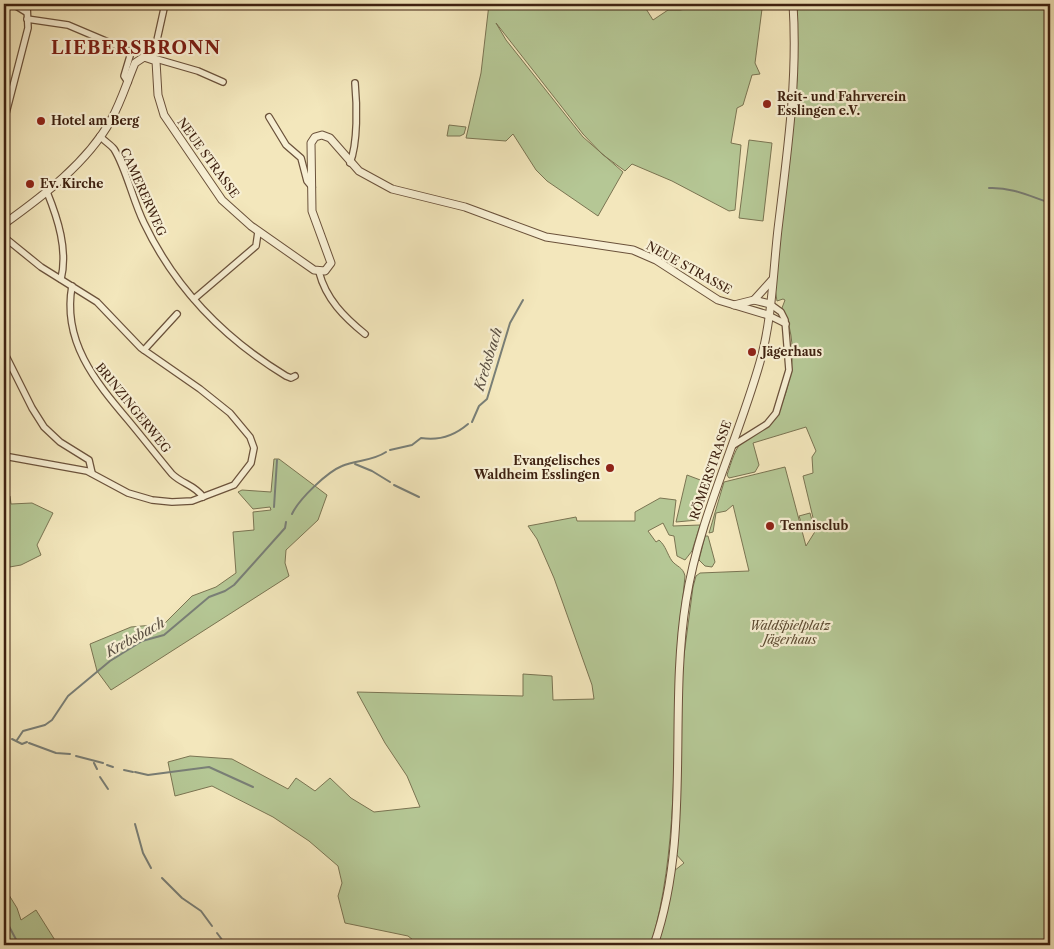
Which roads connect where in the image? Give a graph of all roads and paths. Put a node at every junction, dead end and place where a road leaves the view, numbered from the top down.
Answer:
1 (13, 4) edge
2 (28, 4) edge
3 (165, 4) edge
4 (793, 4) edge
5 (26, 12) junction
6 (27, 20) junction
7 (153, 58) junction
8 (128, 82) junction
9 (223, 82) dead end
10 (355, 83) dead end
11 (269, 117) dead end
12 (4, 121) edge
13 (100, 136) junction
14 (350, 163) junction
15 (312, 187) junction
16 (47, 192) junction
17 (4, 224) edge
18 (258, 232) junction
19 (4, 237) edge
20 (319, 272) junction
21 (61, 279) junction
22 (772, 279) junction
23 (72, 286) junction
24 (194, 299) junction
25 (754, 300) junction
26 (770, 304) junction
27 (733, 305) junction
28 (177, 314) dead end
29 (768, 315) junction
30 (786, 324) junction
31 (365, 334) dead end
32 (144, 350) junction
33 (4, 352) edge
34 (295, 376) dead end
35 (730, 447) junction
36 (4, 456) edge
37 (92, 473) junction
38 (203, 497) junction
39 (654, 945) edge

1 - 5 street
2 - 5 street
3 - 7 street
4 - 22 street, RÖMERSTRASSE
5 - 6 street
6 - 8 street
6 - 12 street
7 - 8 street
7 - 9 street
7 - 18 street, NEUE STRASSE
8 - 13 street
10 - 14 street
11 - 15 street
13 - 16 street
13 - 24 street, CAMERERWEG
14 - 15 street, NEUE STRASSE
14 - 27 street, NEUE STRASSE
15 - 20 street, NEUE STRASSE
16 - 17 street
16 - 21 street
18 - 20 street, NEUE STRASSE
18 - 24 street
19 - 21 street
20 - 31 street
21 - 23 street
22 - 25 street
22 - 26 street, RÖMERSTRASSE
23 - 32 street
23 - 38 street, BRINZINGERWEG
24 - 34 street, CAMERERWEG
25 - 26 street, NEUE STRASSE
25 - 27 street, NEUE STRASSE
26 - 29 street, RÖMERSTRASSE
26 - 30 street
27 - 29 street, NEUE STRASSE
28 - 32 street
29 - 30 street
29 - 35 street, RÖMERSTRASSE
30 - 35 street
32 - 38 street
33 - 37 street
35 - 39 street, RÖMERSTRASSE
36 - 37 street
37 - 38 street

